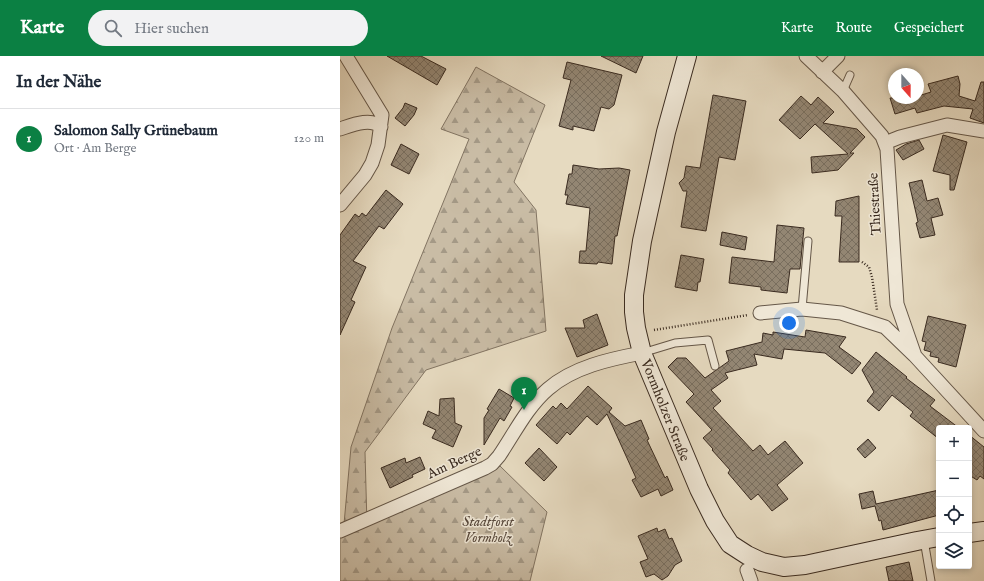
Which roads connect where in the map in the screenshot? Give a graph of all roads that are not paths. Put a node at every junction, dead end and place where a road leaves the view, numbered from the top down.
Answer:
1 (346, 56) edge
2 (687, 56) edge
3 (806, 56) edge
4 (838, 56) edge
5 (822, 72) junction
6 (850, 74) dead end
7 (843, 91) junction
8 (382, 121) junction
9 (340, 129) edge
10 (984, 131) edge
11 (885, 143) junction
12 (340, 205) edge
13 (808, 241) dead end
14 (802, 309) junction
15 (760, 313) road end
16 (642, 353) junction
17 (915, 356) junction
18 (715, 366) dead end
19 (984, 431) edge
20 (340, 531) edge
21 (984, 531) edge
22 (972, 533) edge
23 (931, 538) edge
24 (930, 581) edge

1 - 8 street
2 - 16 main road, Vormholzer Straße
3 - 5 street, Thiestraße
4 - 5 street
5 - 7 street, Thiestraße
6 - 7 lane
7 - 11 street, Thiestraße
8 - 9 street
8 - 12 street
10 - 11 street
11 - 17 street, Thiestraße
13 - 14 lane
14 - 15 street, Thiestraße
14 - 17 street, Thiestraße
16 - 18 lane
16 - 20 street, Am Berge
16 - 23 main road, Vormholzer Straße
17 - 19 street, Thiestraße
21 - 22 main road
23 - 24 lane

